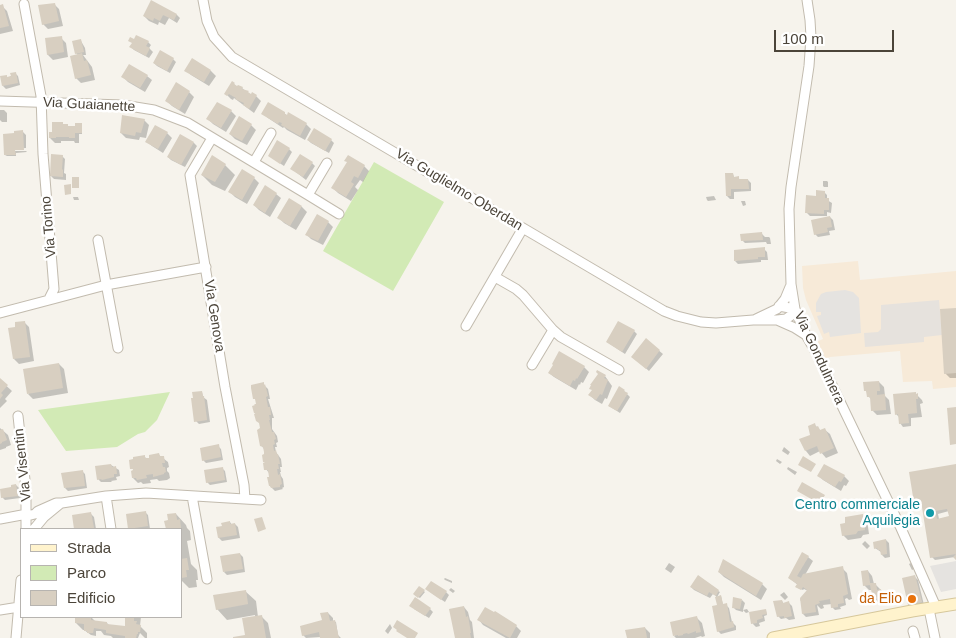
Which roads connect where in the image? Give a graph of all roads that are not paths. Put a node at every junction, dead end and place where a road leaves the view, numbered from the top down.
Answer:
1 (203, 0) edge
2 (807, 0) edge
3 (24, 4) dead end
4 (0, 101) edge
5 (41, 102) junction
6 (271, 132) dead end
7 (212, 138) junction
8 (254, 162) junction
9 (327, 164) dead end
10 (308, 195) junction
11 (338, 214) dead end
12 (523, 228) junction
13 (98, 240) dead end
14 (206, 267) junction
15 (495, 277) junction
16 (790, 284) junction
17 (106, 285) junction
18 (49, 300) junction
19 (779, 306) junction
20 (795, 309) junction
21 (0, 313) edge
22 (753, 320) junction
23 (777, 320) junction
24 (466, 326) dead end
25 (553, 330) junction
26 (806, 335) junction
27 (118, 348) dead end
28 (532, 365) dead end
29 (619, 370) dead end
30 (18, 416) dead end
31 (106, 496) junction
32 (192, 496) junction
33 (245, 499) junction
34 (261, 500) dead end
35 (27, 513) junction
36 (41, 514) junction
37 (0, 519) edge
38 (26, 528) edge
39 (34, 528) edge
40 (111, 528) edge
41 (207, 579) dead end
42 (20, 597) edge
43 (956, 604) edge
44 (19, 606) junction
45 (933, 608) junction
46 (0, 610) edge
47 (16, 638) edge
48 (773, 638) edge
49 (935, 638) edge

1 - 12 street, Via Guglielmo Oberdan
2 - 16 street, Via Gondulmera
3 - 5 street, Via Torino
4 - 5 street, Via Guaianette
5 - 7 street, Via Guaianette
5 - 18 street, Via Torino
6 - 8 street
7 - 8 street, Via Guaianette
7 - 14 street, Via Genova
8 - 10 street, Via Guaianette
9 - 10 street
10 - 11 street, Via Guaianette
12 - 15 street
12 - 22 street, Via Guglielmo Oberdan
13 - 17 street
14 - 17 street
14 - 33 street, Via Genova
15 - 24 street
15 - 25 street
16 - 19 street
16 - 20 street, Via Gondulmera
17 - 18 street
17 - 27 street
18 - 21 street
19 - 20 street
19 - 22 street, Via Guglielmo Oberdan
20 - 23 street
20 - 26 street, Via Gondulmera
22 - 23 street, Via Guglielmo Oberdan
23 - 26 street, Via Guglielmo Oberdan
25 - 28 street
25 - 29 street
26 - 45 street, Via Gondulmera
30 - 35 street, Via Visentin
31 - 32 street
31 - 36 street
31 - 40 street
32 - 33 street
32 - 41 street
33 - 34 street
35 - 36 street
35 - 37 street, Via Visentin
35 - 38 street, Via Visentin
36 - 39 street
42 - 44 street
43 - 45 main road
44 - 46 street
44 - 47 street
45 - 48 main road
45 - 49 street, Via Gondulmera

